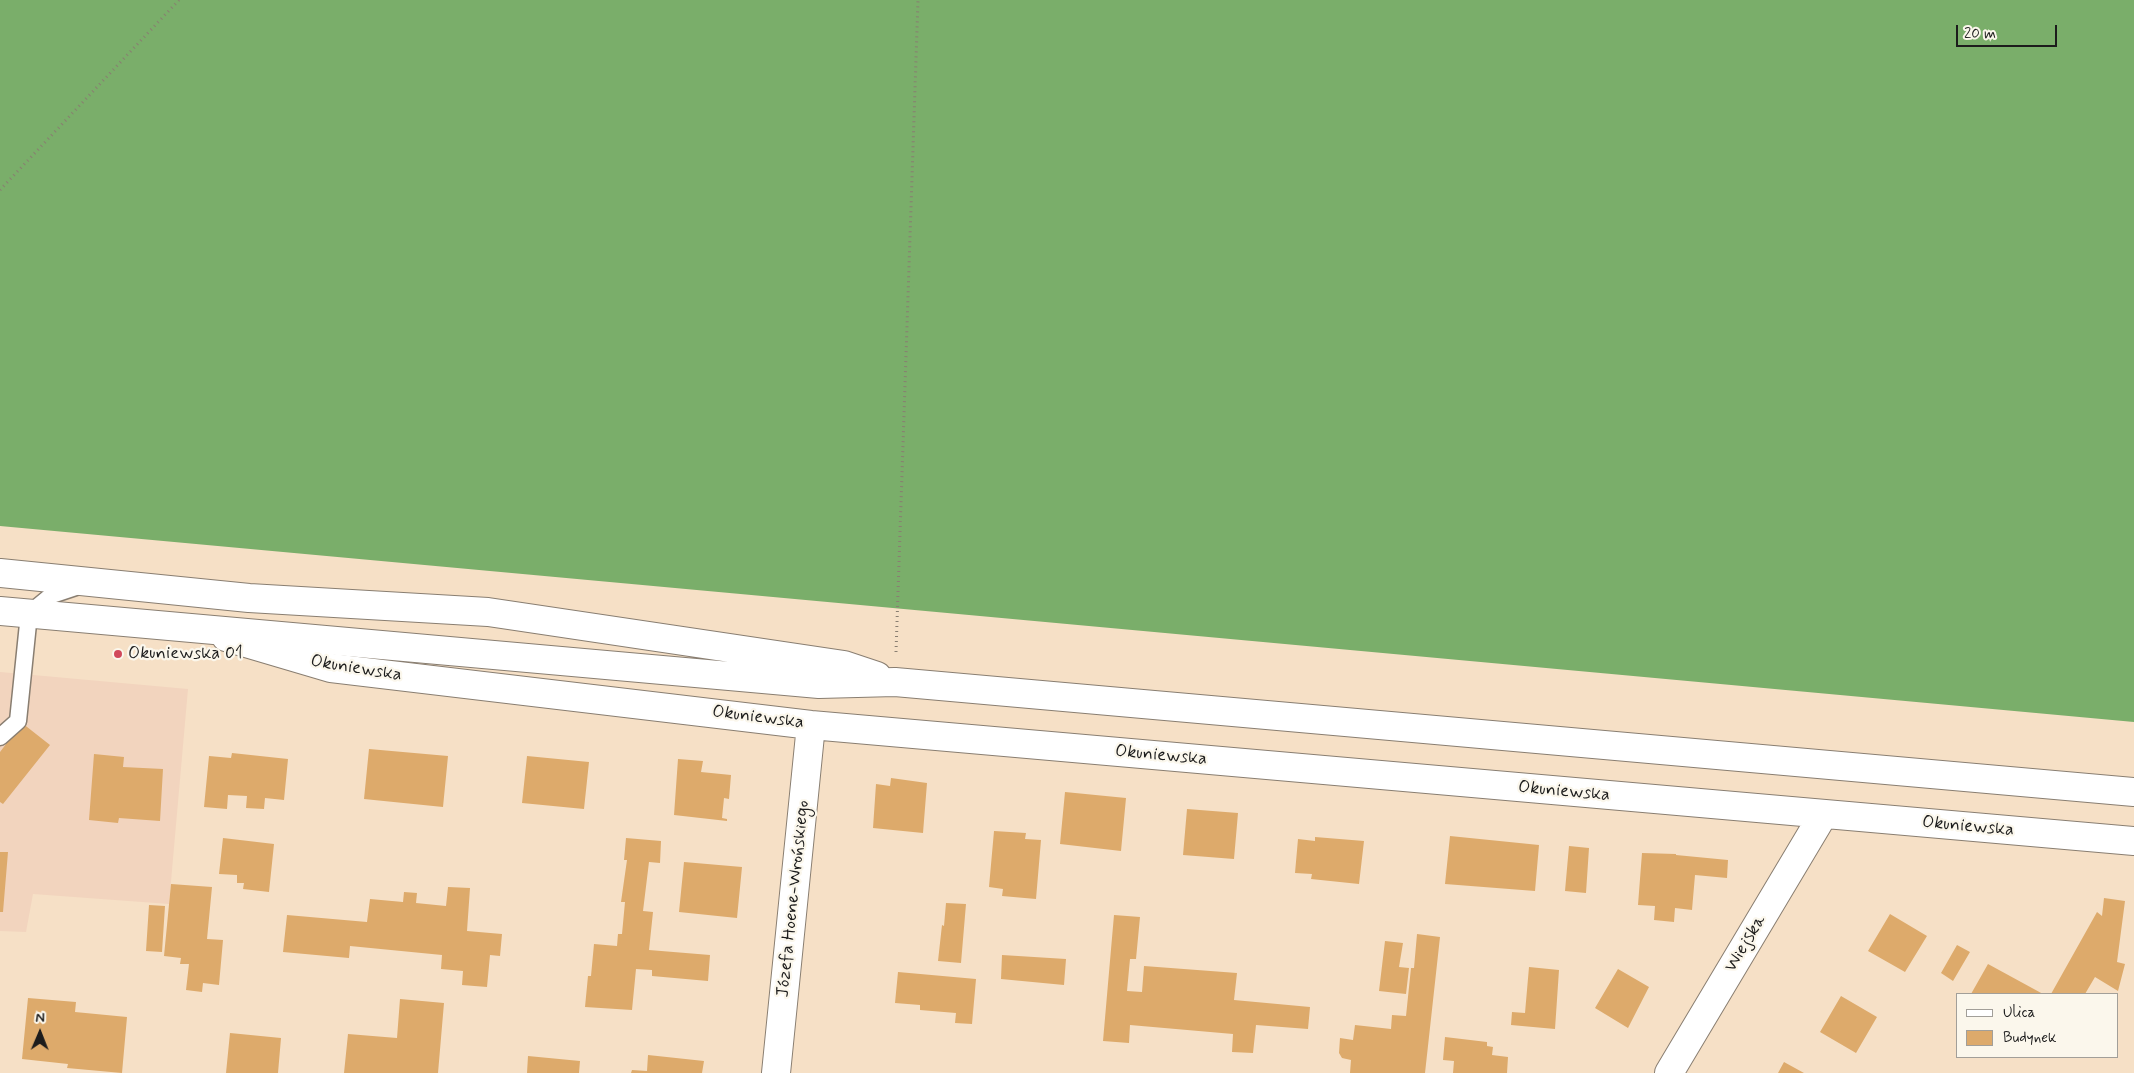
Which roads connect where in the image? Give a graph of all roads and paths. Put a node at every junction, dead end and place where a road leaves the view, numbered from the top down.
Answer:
1 (179, 0) edge
2 (918, 0) edge
3 (0, 190) edge
4 (0, 574) edge
5 (91, 582) junction
6 (0, 611) edge
7 (29, 614) junction
8 (194, 628) junction
9 (895, 682) junction
10 (811, 725) junction
11 (0, 737) edge
12 (2134, 792) edge
13 (1823, 814) junction
14 (2134, 841) edge
15 (776, 1073) edge
16 (1669, 1073) edge

1 - 3 path
2 - 9 path
4 - 5 main road, Okuniewska
5 - 7 lane
5 - 9 main road, Okuniewska
6 - 7 main road, Okuniewska
7 - 8 main road, Okuniewska
7 - 11 lane
8 - 9 main road, Okuniewska
8 - 10 main road, Okuniewska
9 - 12 main road, Okuniewska
10 - 13 main road, Okuniewska
10 - 15 main road, Józefa Hoene-Wrońskiego
13 - 14 main road, Okuniewska
13 - 16 main road, Wiejska

